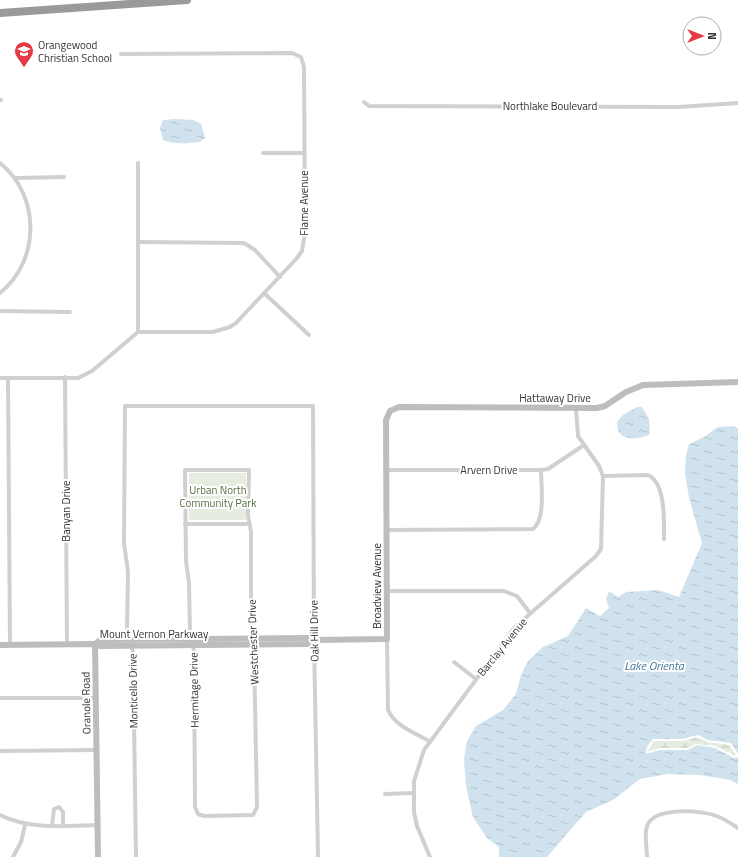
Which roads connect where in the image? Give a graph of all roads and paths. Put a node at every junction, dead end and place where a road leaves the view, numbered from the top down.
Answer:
1 (187, 0) edge
2 (0, 13) edge
3 (121, 54) dead end
4 (431, 101) dead end
5 (364, 102) dead end
6 (738, 103) edge
7 (430, 107) junction
8 (263, 153) dead end
9 (304, 153) junction
10 (0, 163) edge
11 (138, 163) dead end
12 (64, 177) dead end
13 (15, 178) junction
14 (138, 242) junction
15 (280, 276) junction
16 (0, 293) edge
17 (264, 293) junction
18 (0, 312) edge
19 (70, 312) dead end
20 (138, 332) junction
21 (310, 335) dead end
22 (0, 378) edge
23 (8, 378) junction
24 (65, 378) junction
25 (738, 382) edge
26 (125, 406) joint
27 (576, 409) junction
28 (390, 411) joint
29 (584, 445) junction
30 (185, 470) joint
31 (387, 470) junction
32 (541, 470) junction
33 (603, 476) junction
34 (185, 524) junction
35 (250, 524) junction
36 (387, 530) junction
37 (664, 539) dead end
38 (387, 591) junction
39 (530, 613) junction
40 (387, 639) junction
41 (314, 640) junction
42 (253, 641) junction
43 (131, 642) junction
44 (192, 642) junction
45 (95, 644) junction
46 (0, 645) edge
47 (10, 645) junction
48 (66, 645) junction
49 (454, 662) dead end
50 (476, 679) junction
51 (0, 698) edge
52 (96, 698) junction
53 (429, 741) junction
54 (96, 750) junction
55 (0, 751) edge
56 (414, 793) junction
57 (385, 794) dead end
58 (198, 814) joint
59 (0, 815) edge
60 (25, 825) junction
61 (98, 825) junction
62 (52, 826) junction
63 (63, 826) junction
64 (738, 828) edge
65 (13, 857) edge
66 (98, 857) edge
67 (136, 857) edge
68 (318, 857) edge
69 (430, 857) edge
70 (647, 857) edge

1 - 2 highway
3 - 9 street, Flame Avenue
4 - 7 street
5 - 7 street, Northlake Boulevard
6 - 7 street, Northlake Boulevard
8 - 9 street
9 - 15 street, Flame Avenue
10 - 13 street
11 - 14 street
12 - 13 street
13 - 16 street
14 - 15 street
14 - 20 street
15 - 17 street, Flame Avenue
17 - 20 street, Flame Avenue
17 - 21 street
18 - 19 street
20 - 24 street
22 - 23 street
23 - 24 street
23 - 47 street
24 - 48 street, Banyan Drive
25 - 27 street, Hattaway Drive
26 - 41 street, Oak Hill Drive
26 - 43 street, Monticello Drive
27 - 28 street, Hattaway Drive
27 - 29 street, Barclay Avenue
28 - 31 street, Broadview Avenue
29 - 32 street, Arvern Drive
29 - 33 street, Barclay Avenue
30 - 34 street, Hermitage Drive
30 - 35 street, Westchester Drive
31 - 32 street, Arvern Drive
31 - 36 street, Broadview Avenue
32 - 36 street
33 - 37 street
33 - 39 street, Barclay Avenue
34 - 35 street
34 - 44 street, Hermitage Drive
35 - 42 street, Westchester Drive
36 - 38 street, Broadview Avenue
38 - 39 street
38 - 40 street, Broadview Avenue
39 - 50 street, Barclay Avenue
40 - 41 street, Mount Vernon Parkway
40 - 53 street, Broadview Avenue
41 - 42 street, Mount Vernon Parkway
41 - 68 street, Oak Hill Drive
42 - 44 street, Mount Vernon Parkway
42 - 58 street, Westchester Drive
43 - 44 street, Mount Vernon Parkway
43 - 45 street, Mount Vernon Parkway
43 - 67 street, Monticello Drive
44 - 58 street, Hermitage Drive
45 - 48 street
45 - 52 street, Oranole Road
46 - 47 street
47 - 48 street
49 - 50 street
50 - 53 street, Barclay Avenue
51 - 52 street
52 - 54 street, Oranole Road
53 - 56 street, Barclay Avenue
54 - 55 street
54 - 61 street, Oranole Road
56 - 57 street
56 - 69 street, Barclay Avenue
59 - 60 street
60 - 62 street
60 - 65 street
61 - 63 street
61 - 66 street, Oranole Road
62 - 63 street
62 - 63 street
64 - 70 street

